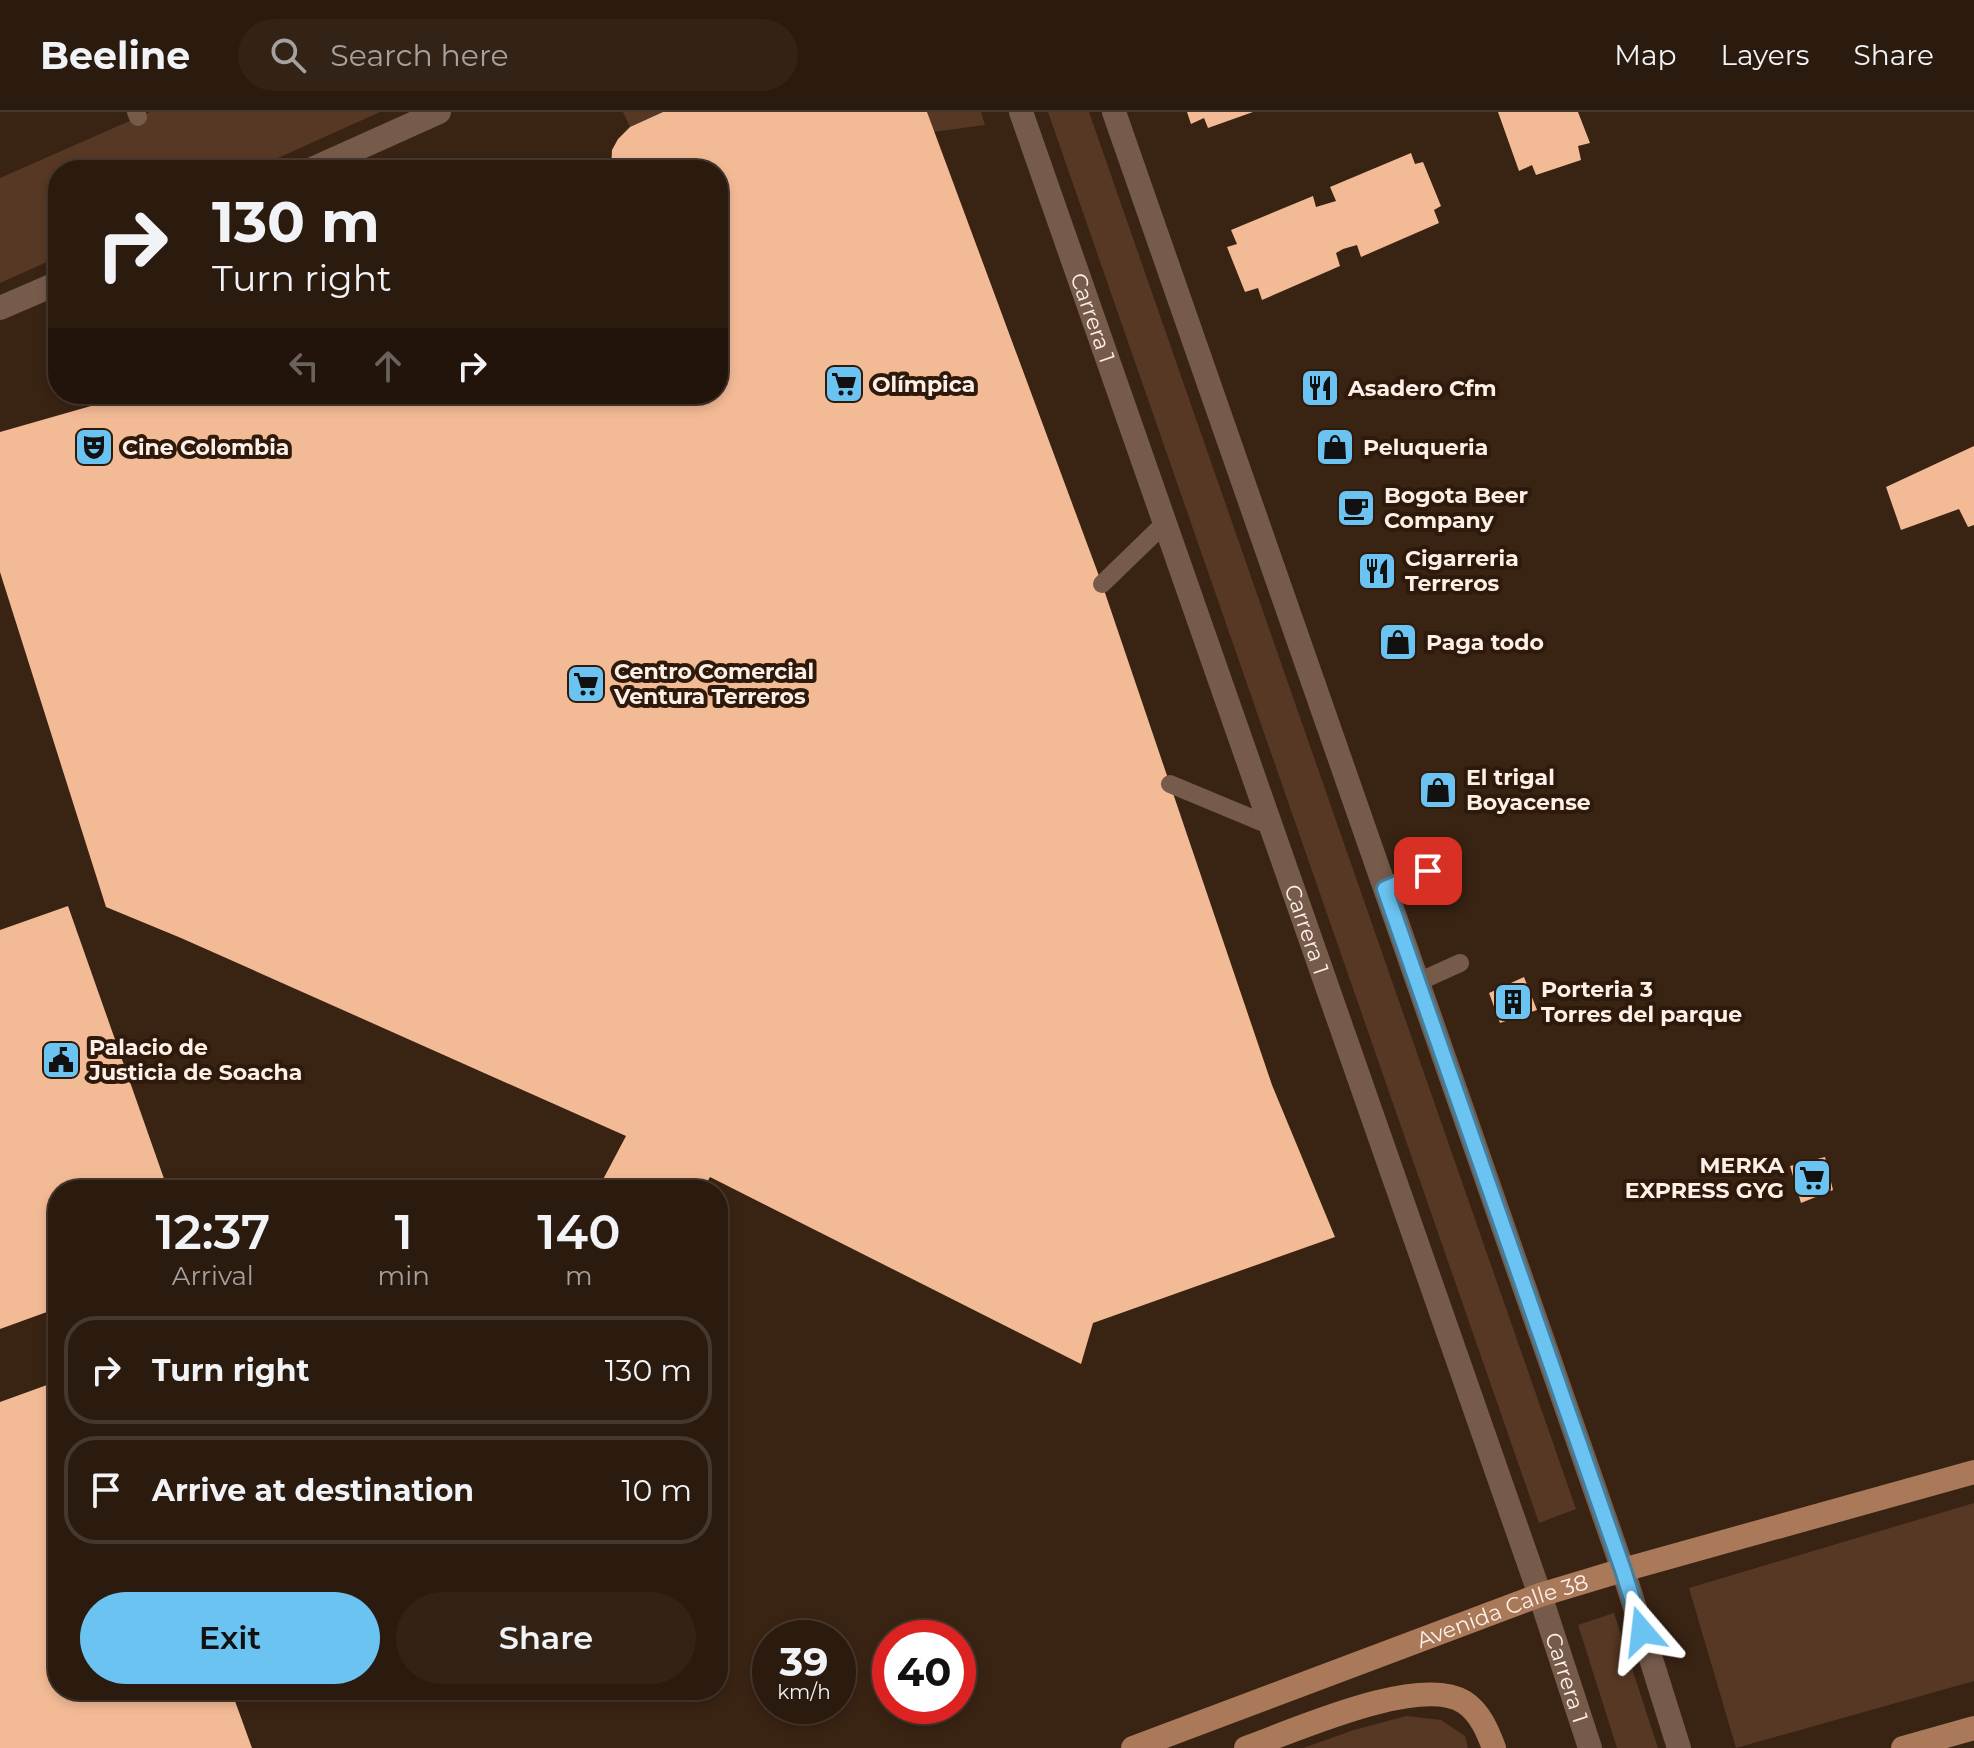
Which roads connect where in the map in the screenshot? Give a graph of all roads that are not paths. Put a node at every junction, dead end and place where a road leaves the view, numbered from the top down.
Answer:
1 (439, 112) edge
2 (1021, 112) edge
3 (1114, 112) edge
4 (332, 160) edge
5 (48, 287) edge
6 (0, 308) edge
7 (1165, 523) junction
8 (1102, 584) dead end
9 (1170, 784) dead end
10 (1271, 826) junction
11 (1428, 871) dead end
12 (1385, 889) junction
13 (1460, 963) dead end
14 (1418, 982) junction
15 (1974, 1472) edge
16 (1623, 1570) junction
17 (1540, 1595) junction
18 (1974, 1728) edge
19 (1133, 1748) edge
20 (1246, 1748) edge
21 (1494, 1748) edge
22 (1590, 1748) edge
23 (1679, 1748) edge
24 (1903, 1748) edge

1 - 4 street
2 - 7 street, Carrera 1
3 - 12 street
5 - 6 street
7 - 8 lane
7 - 10 street, Carrera 1
9 - 10 lane
10 - 17 street, Carrera 1
11 - 12 lane
12 - 14 street
13 - 14 lane
14 - 16 street
15 - 16 main road, Avenida Calle 38
16 - 17 main road, Avenida Calle 38
16 - 23 street
17 - 19 main road, Avenida Calle 38
17 - 22 street, Carrera 1
18 - 24 main road
20 - 21 main road

